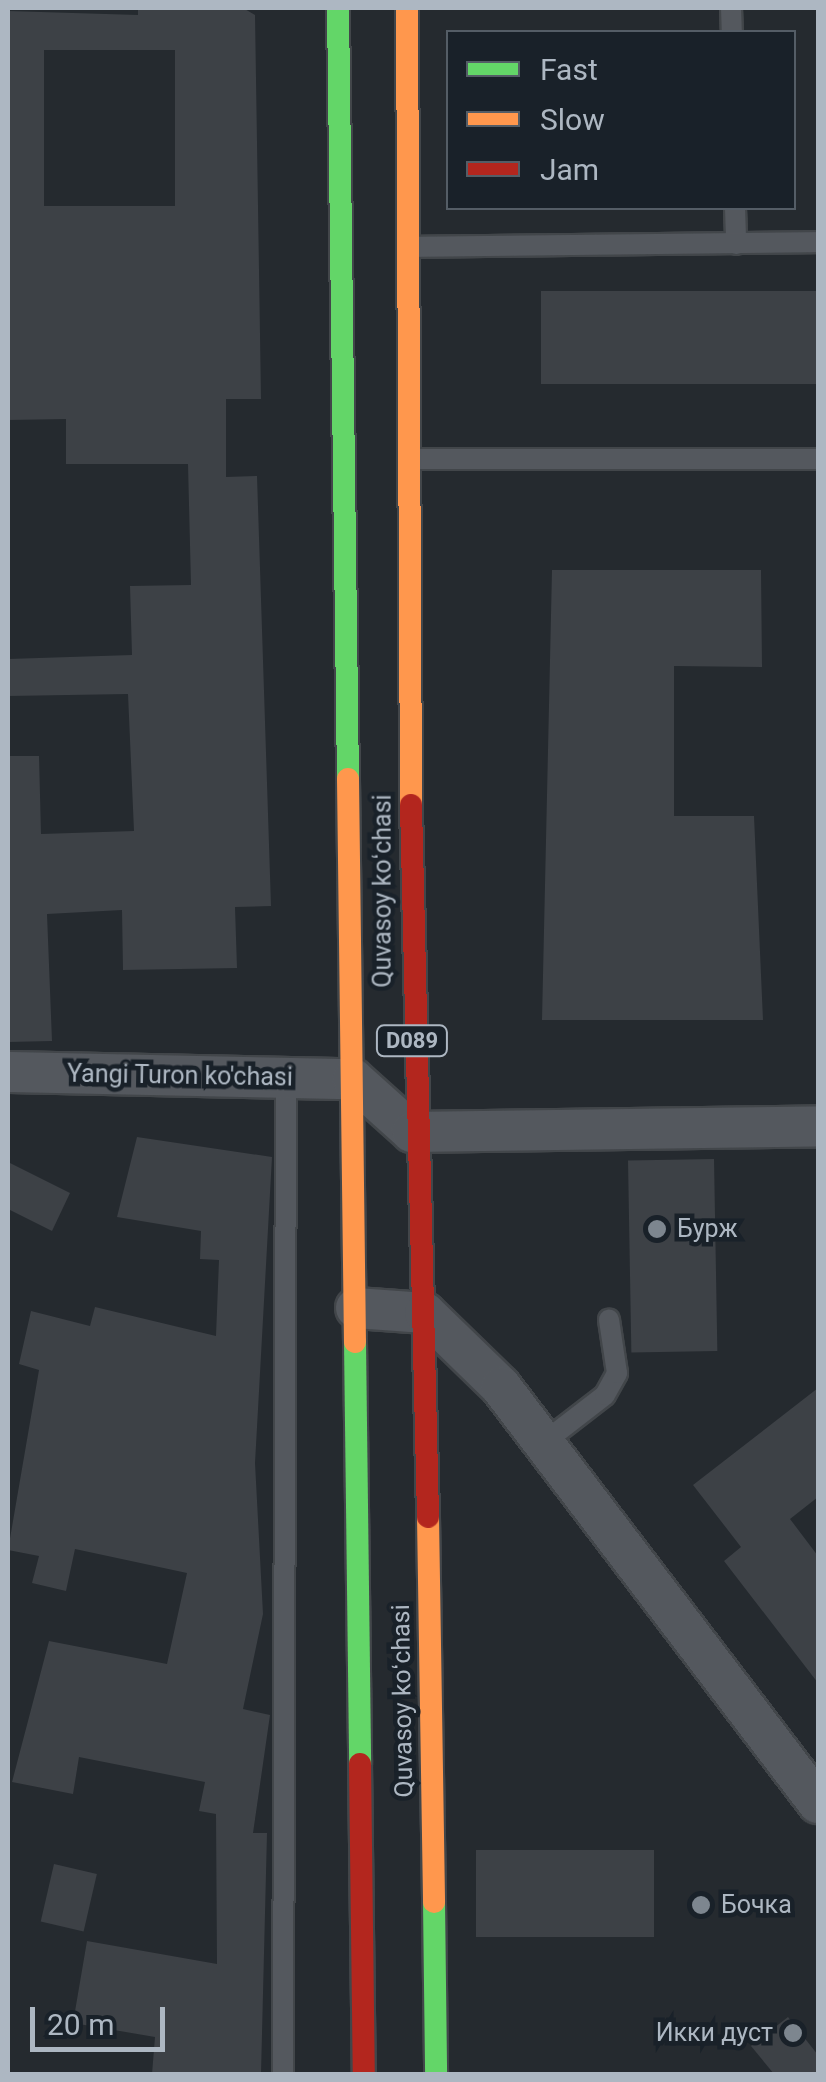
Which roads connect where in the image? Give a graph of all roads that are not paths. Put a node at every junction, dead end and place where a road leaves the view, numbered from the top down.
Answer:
1 (338, 8) edge
2 (407, 8) edge
3 (736, 210) edge
4 (818, 242) edge
5 (736, 244) junction
6 (408, 248) junction
7 (818, 459) edge
8 (409, 460) junction
9 (8, 1072) edge
10 (286, 1078) junction
11 (354, 1079) junction
12 (818, 1126) edge
13 (412, 1132) junction
14 (356, 1308) junction
15 (425, 1312) junction
16 (608, 1320) dead end
17 (543, 1444) junction
18 (818, 1803) edge
19 (282, 2074) edge
20 (364, 2074) edge
21 (436, 2074) edge

1 - 11 main road, Quvasoy koʻchasi / D089
2 - 6 main road, Quvasoy koʻchasi / D089
3 - 5 lane
4 - 5 lane
5 - 6 lane
6 - 8 main road, Quvasoy koʻchasi / D089
7 - 8 lane
8 - 13 main road, Quvasoy koʻchasi / D089
9 - 10 street, Yangi Turon ko'chasi
10 - 11 street, Yangi Turon ko'chasi
10 - 19 lane
11 - 13 street
11 - 14 main road, Quvasoy koʻchasi / D089
12 - 13 street
13 - 15 main road, Quvasoy koʻchasi / D089
14 - 15 street
14 - 20 main road, Quvasoy koʻchasi / D089
15 - 17 street
15 - 21 main road, Quvasoy koʻchasi / D089
16 - 17 lane
17 - 18 street

